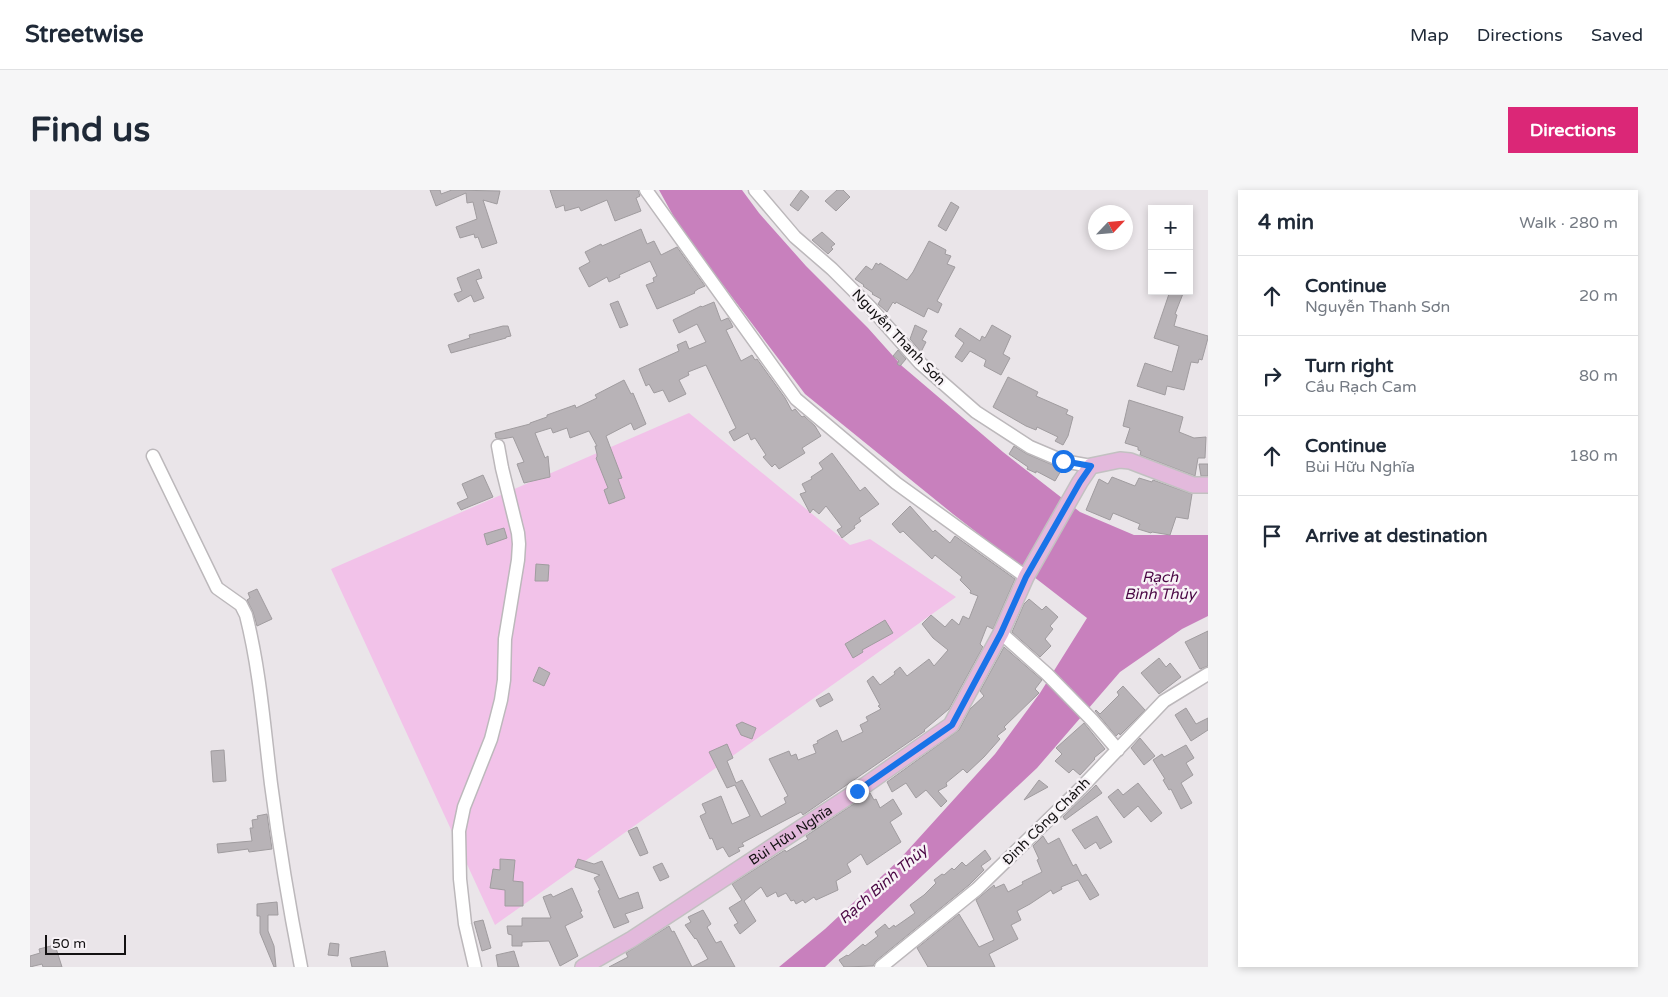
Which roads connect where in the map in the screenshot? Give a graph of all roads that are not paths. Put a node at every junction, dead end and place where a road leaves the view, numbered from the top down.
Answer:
1 (646, 190) edge
2 (755, 190) edge
3 (498, 446) dead end
4 (153, 456) dead end
5 (1091, 466) junction
6 (1208, 485) edge
7 (1027, 575) junction
8 (1001, 633) junction
9 (1208, 674) edge
10 (1118, 750) junction
11 (301, 967) edge
12 (475, 967) edge
13 (582, 967) edge
14 (881, 967) edge

1 - 7 street
2 - 5 street, Nguyễn Thanh Sơn
3 - 12 street
4 - 11 street
5 - 6 main road
5 - 7 main road, Bùi Hữu Nghĩa
7 - 8 main road, Bùi Hữu Nghĩa
8 - 10 street
8 - 13 main road, Bùi Hữu Nghĩa
9 - 10 street, Đinh Công Chánh
10 - 14 street, Đinh Công Chánh

